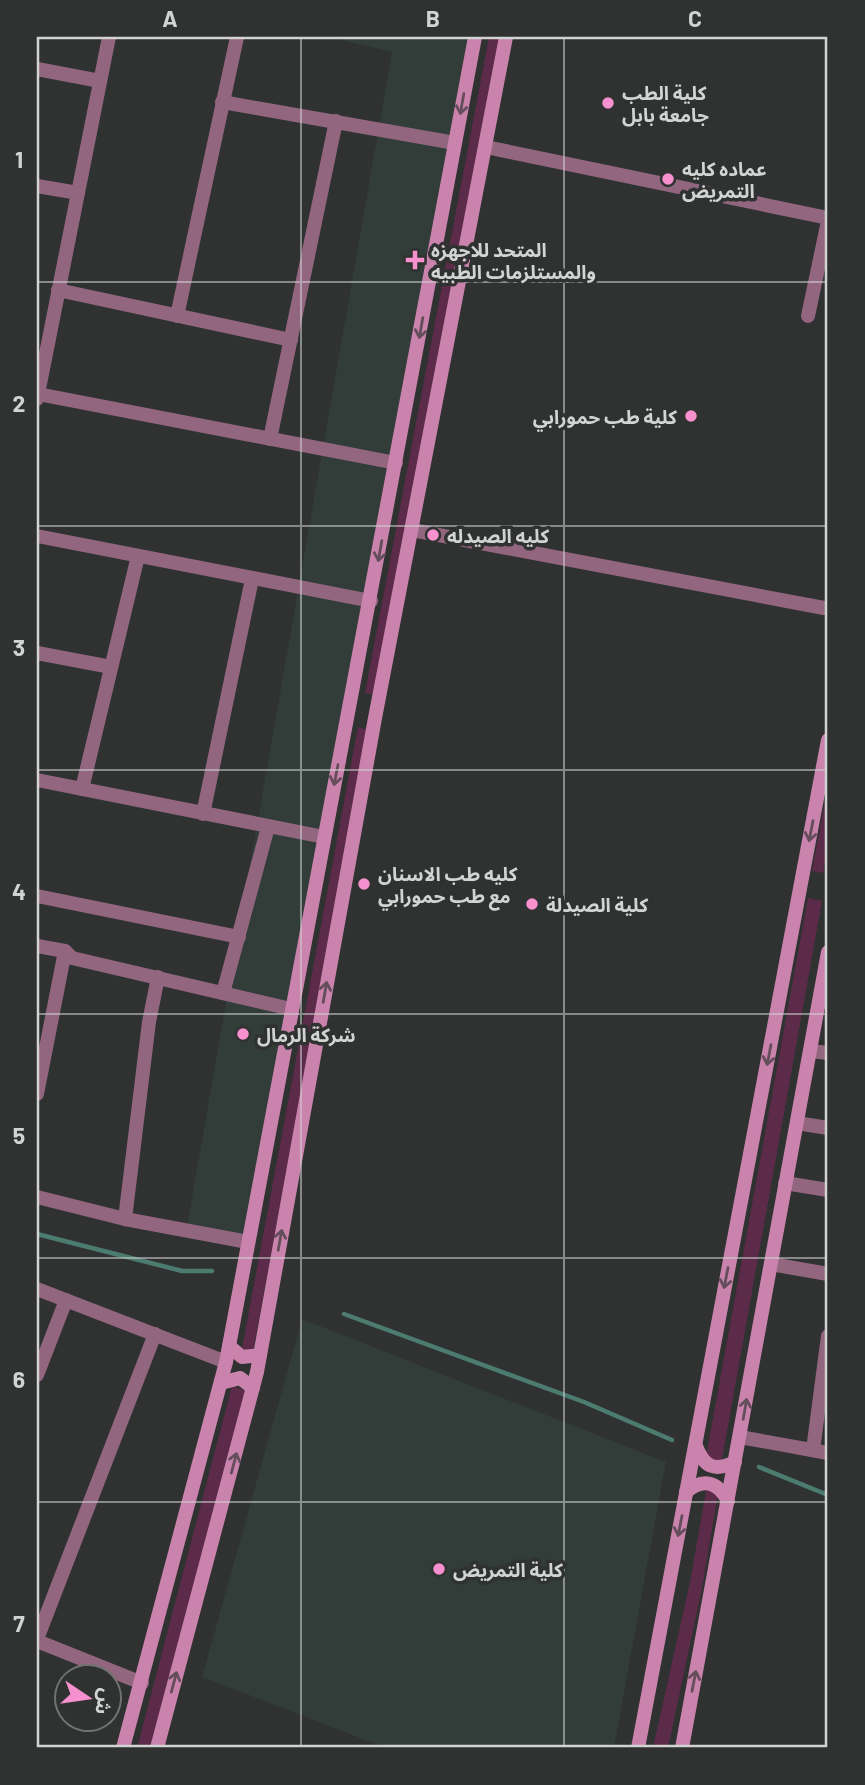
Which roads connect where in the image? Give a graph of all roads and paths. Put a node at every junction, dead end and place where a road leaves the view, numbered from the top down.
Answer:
1 (109, 37) edge
2 (237, 37) edge
3 (475, 37) edge
4 (506, 37) edge
5 (37, 69) edge
6 (100, 81) junction
7 (222, 102) junction
8 (336, 121) junction
9 (455, 143) junction
10 (486, 147) junction
11 (37, 186) edge
12 (78, 193) junction
13 (828, 219) edge
14 (58, 290) junction
15 (177, 316) junction
16 (808, 316) dead end
17 (291, 340) junction
18 (37, 397) edge
19 (270, 439) junction
20 (396, 463) junction
21 (412, 530) junction
22 (37, 536) edge
23 (138, 556) junction
24 (252, 579) junction
25 (371, 601) junction
26 (824, 608) dead end
27 (37, 653) edge
28 (111, 667) junction
29 (353, 691) junction
30 (379, 698) junction
31 (347, 722) junction
32 (373, 729) junction
33 (828, 740) edge
34 (37, 779) edge
35 (82, 789) junction
36 (204, 814) junction
37 (268, 827) junction
38 (324, 837) junction
39 (37, 896) edge
40 (239, 937) junction
41 (37, 946) edge
42 (65, 951) junction
43 (828, 952) edge
44 (158, 977) junction
45 (825, 988) edge
46 (223, 993) junction
47 (291, 1009) junction
48 (811, 1051) junction
49 (828, 1054) edge
50 (37, 1094) edge
51 (797, 1124) junction
52 (828, 1128) edge
53 (785, 1183) junction
54 (828, 1191) edge
55 (37, 1197) edge
56 (125, 1219) junction
57 (248, 1242) junction
58 (771, 1264) junction
59 (828, 1274) edge
60 (37, 1289) edge
61 (66, 1300) junction
62 (155, 1335) junction
63 (828, 1336) edge
64 (229, 1346) junction
65 (260, 1355) junction
66 (226, 1363) junction
67 (37, 1375) edge
68 (221, 1383) junction
69 (253, 1388) junction
70 (740, 1437) junction
71 (695, 1444) junction
72 (813, 1450) junction
73 (828, 1453) edge
74 (735, 1462) junction
75 (686, 1492) junction
76 (728, 1501) junction
77 (37, 1640) edge
78 (142, 1683) junction
79 (123, 1748) edge
80 (157, 1748) edge
81 (638, 1748) edge
82 (682, 1748) edge

1 - 6 street
2 - 7 street
3 -> 9 street
4 - 10 street
5 - 6 street
6 - 12 street
7 - 8 street
7 - 15 street
8 - 9 street
8 - 17 street
9 -> 20 street
10 - 13 street
10 - 21 street
11 - 12 street
12 - 14 street
13 - 16 street
14 - 15 street
14 - 18 street
15 - 17 street
17 - 19 street
18 - 19 street
19 - 20 street
20 -> 25 street
21 - 26 street
21 - 30 street
22 - 23 street
23 - 24 street
23 - 28 street
24 - 25 street
24 - 36 street
25 - 29 street
27 - 28 street
28 - 35 street
29 - 30 street
29 - 31 street
30 - 32 street
31 - 32 street
31 -> 38 street
65 -> 32 street
33 -> 71 street
34 - 35 street
35 - 36 street
36 - 37 street
37 - 38 street
37 - 40 street
38 - 47 street
39 - 40 street
40 - 46 street
41 - 42 street
42 - 44 street
42 - 50 street
43 - 45 street
44 - 46 street
44 - 56 street
45 - 48 street
46 - 47 street
47 - 57 street
48 - 49 street
48 - 51 street
51 - 52 street
51 - 53 street
53 - 54 street
53 - 58 street
55 - 56 street
56 - 57 street
57 - 64 street
58 - 59 street
70 -> 58 street
60 - 61 street
61 - 62 street
61 - 67 street
62 - 66 street
62 - 77 street
63 - 72 street
64 - 65 street
64 - 66 street
65 - 69 street
66 - 68 street
68 - 69 street
68 - 78 street
80 -> 69 street
70 - 72 street
70 - 74 street
71 - 74 street
71 - 75 street
72 - 73 street
74 - 76 street
75 - 76 street
75 -> 81 street
82 -> 76 street
77 - 78 street
78 - 79 street

